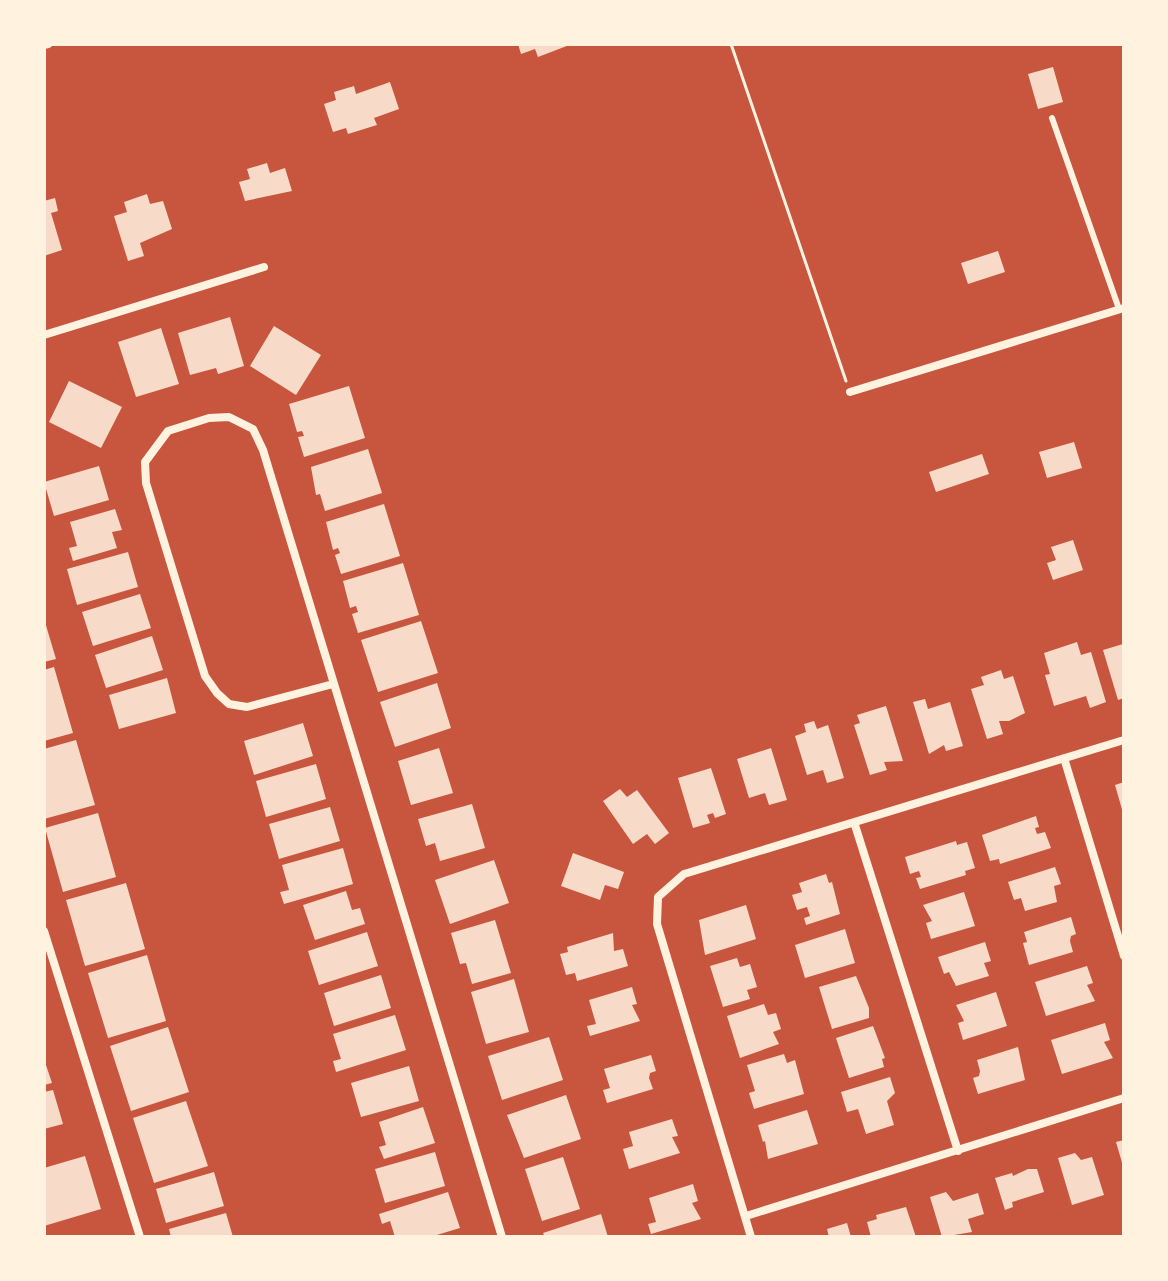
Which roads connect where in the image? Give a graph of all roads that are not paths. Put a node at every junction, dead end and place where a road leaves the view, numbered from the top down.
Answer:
1 (1052, 118) dead end
2 (264, 267) dead end
3 (1122, 309) edge
4 (44, 335) edge
5 (850, 392) road end
6 (333, 684) junction
7 (1124, 740) edge
8 (1064, 758) junction
9 (854, 822) junction
10 (44, 931) edge
11 (1124, 956) edge
12 (1124, 1098) edge
13 (958, 1151) junction
14 (746, 1216) junction
15 (140, 1237) edge
16 (502, 1237) edge
17 (751, 1237) edge

1 - 3 lane
2 - 4 street
3 - 5 street
6 - 6 street
6 - 16 street
7 - 8 street
8 - 9 street
8 - 11 street
9 - 13 street
9 - 14 street
10 - 15 street
12 - 13 street
13 - 14 street
14 - 17 street

